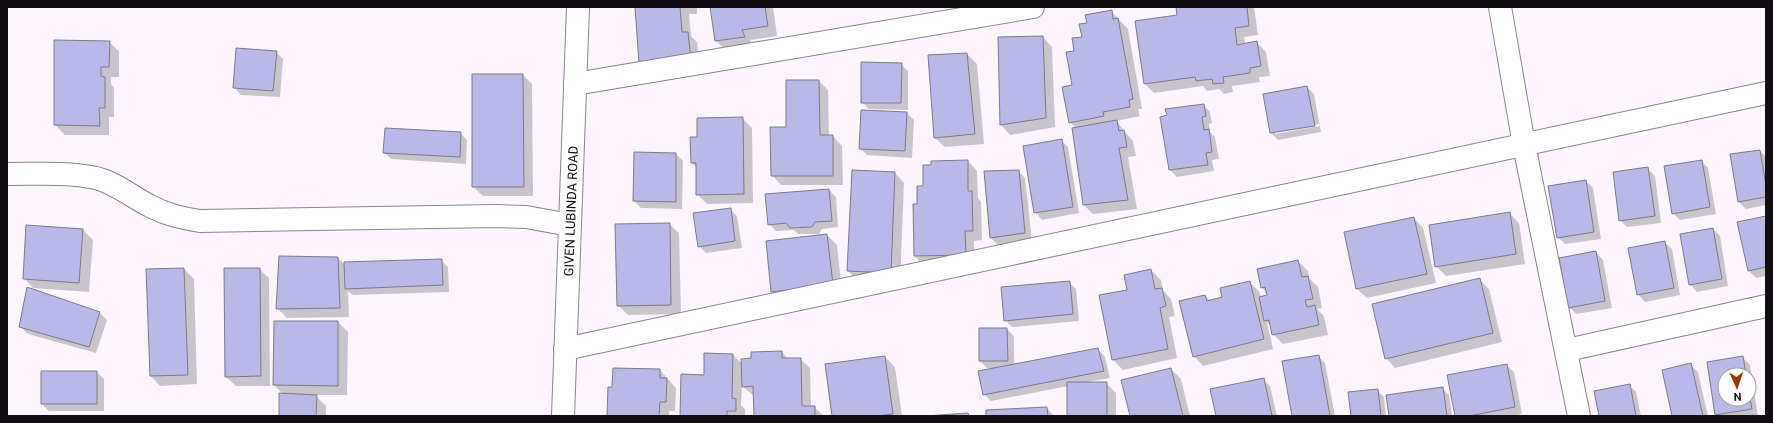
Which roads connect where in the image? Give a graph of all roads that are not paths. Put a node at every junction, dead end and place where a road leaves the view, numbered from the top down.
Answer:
1 (578, 7) edge
2 (1033, 7) edge
3 (1500, 7) edge
4 (575, 84) junction
5 (1766, 93) edge
6 (1524, 145) junction
7 (7, 174) edge
8 (570, 225) junction
9 (1766, 306) edge
10 (565, 349) junction
11 (1567, 350) junction
12 (563, 416) edge
13 (1579, 416) edge

1 - 4 street, GIVEN LUBINDA ROAD
2 - 4 street
3 - 6 street
4 - 8 street, GIVEN LUBINDA ROAD
5 - 6 street
6 - 10 street
6 - 11 street
7 - 8 street
8 - 10 street, GIVEN LUBINDA ROAD
9 - 11 street
10 - 12 street, GIVEN LUBINDA ROAD
11 - 13 street

